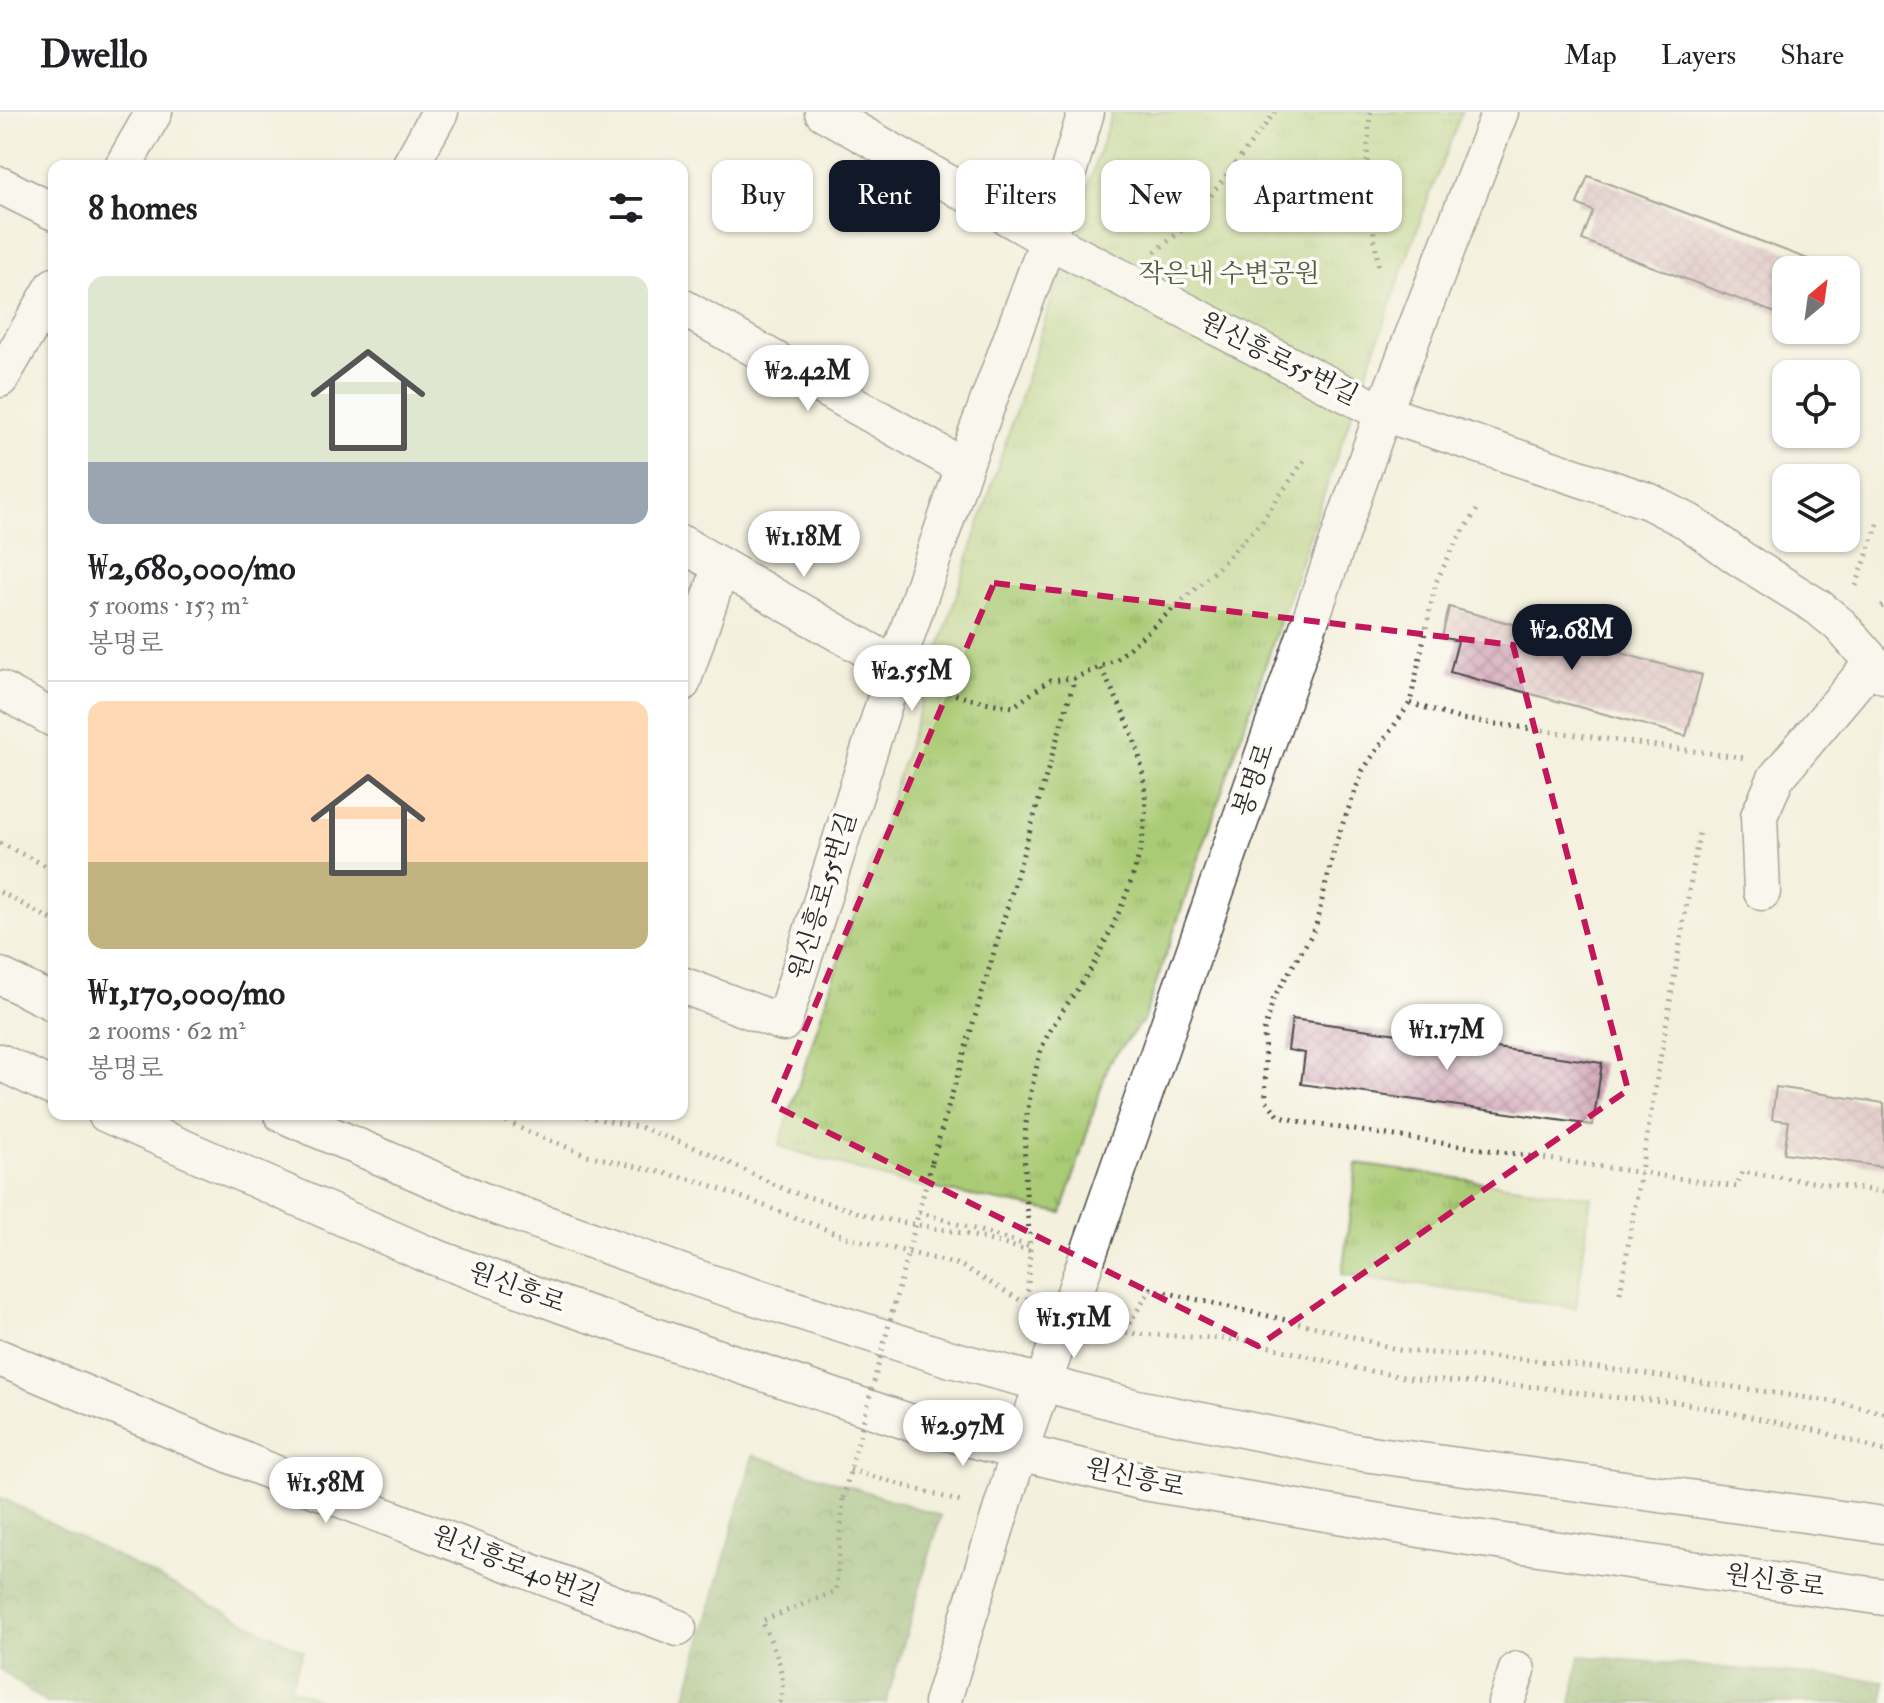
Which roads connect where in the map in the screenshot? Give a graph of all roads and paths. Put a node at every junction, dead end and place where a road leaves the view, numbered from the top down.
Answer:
1 (154, 112) edge
2 (440, 112) edge
3 (823, 112) edge
4 (1086, 112) edge
5 (1275, 112) edge
6 (1370, 112) edge
7 (1500, 112) edge
8 (126, 160) edge
9 (421, 160) edge
10 (0, 185) edge
11 (48, 209) edge
12 (1048, 240) junction
13 (1155, 252) dead end
14 (1379, 271) dead end
15 (48, 296) edge
16 (688, 310) edge
17 (0, 379) edge
18 (1383, 413) junction
19 (1307, 456) dead end
20 (964, 467) junction
21 (1477, 510) dead end
22 (1880, 518) dead end
23 (688, 547) edge
24 (721, 566) junction
25 (1856, 586) dead end
26 (688, 665) edge
27 (896, 666) junction
28 (1100, 668) junction
29 (1879, 669) edge
30 (1075, 678) junction
31 (0, 689) edge
32 (1410, 703) junction
33 (48, 716) edge
34 (1758, 759) dead end
35 (1699, 833) dead end
36 (0, 843) edge
37 (48, 867) edge
38 (0, 892) edge
39 (1762, 892) dead end
40 (48, 918) edge
41 (0, 976) edge
42 (688, 987) edge
43 (48, 1000) edge
44 (0, 1062) edge
45 (48, 1085) edge
46 (120, 1120) edge
47 (296, 1120) edge
48 (504, 1120) edge
49 (603, 1120) edge
50 (1642, 1173) junction
51 (1884, 1192) edge
52 (919, 1212) junction
53 (1030, 1248) junction
54 (1620, 1293) dead end
55 (0, 1358) edge
56 (1043, 1383) junction
57 (1884, 1413) edge
58 (1884, 1451) edge
59 (1019, 1452) junction
60 (850, 1470) junction
61 (961, 1502) dead end
62 (1884, 1525) edge
63 (1884, 1597) edge
64 (678, 1628) dead end
65 (780, 1703) edge
66 (942, 1703) edge

1 - 8 street
2 - 9 street
3 - 12 street, 원신흥로55번길
4 - 12 street, 원신흥로55번길
5 - 13 path
6 - 14 path
7 - 18 street, 봉명로
10 - 11 street
12 - 18 street, 원신흥로55번길
12 - 20 street, 원신흥로55번길
15 - 17 street
16 - 20 street
18 - 29 street, 원신흥로55번길
18 - 56 street, 봉명로
19 - 28 path
20 - 27 street, 원신흥로55번길
21 - 32 path
22 - 25 path
23 - 24 street
24 - 26 street
24 - 27 street
27 - 30 path
27 - 42 street, 원신흥로55번길
28 - 30 path
28 - 53 path
29 - 39 street
30 - 52 path, bridge
31 - 33 street
32 - 34 path
32 - 50 path
35 - 50 path
36 - 37 path
38 - 40 path
41 - 43 street
44 - 45 street
46 - 59 street, 원신흥로
47 - 56 street
48 - 53 path
49 - 53 path
50 - 51 path
50 - 54 path
52 - 53 path
52 - 60 path, bridge
55 - 64 street, 원신흥로40번길
56 - 59 street, 봉명로
56 - 62 street
57 - 58 path
59 - 63 street, 원신흥로
59 - 66 street, 봉명로
60 - 61 path
60 - 65 path, bridge

